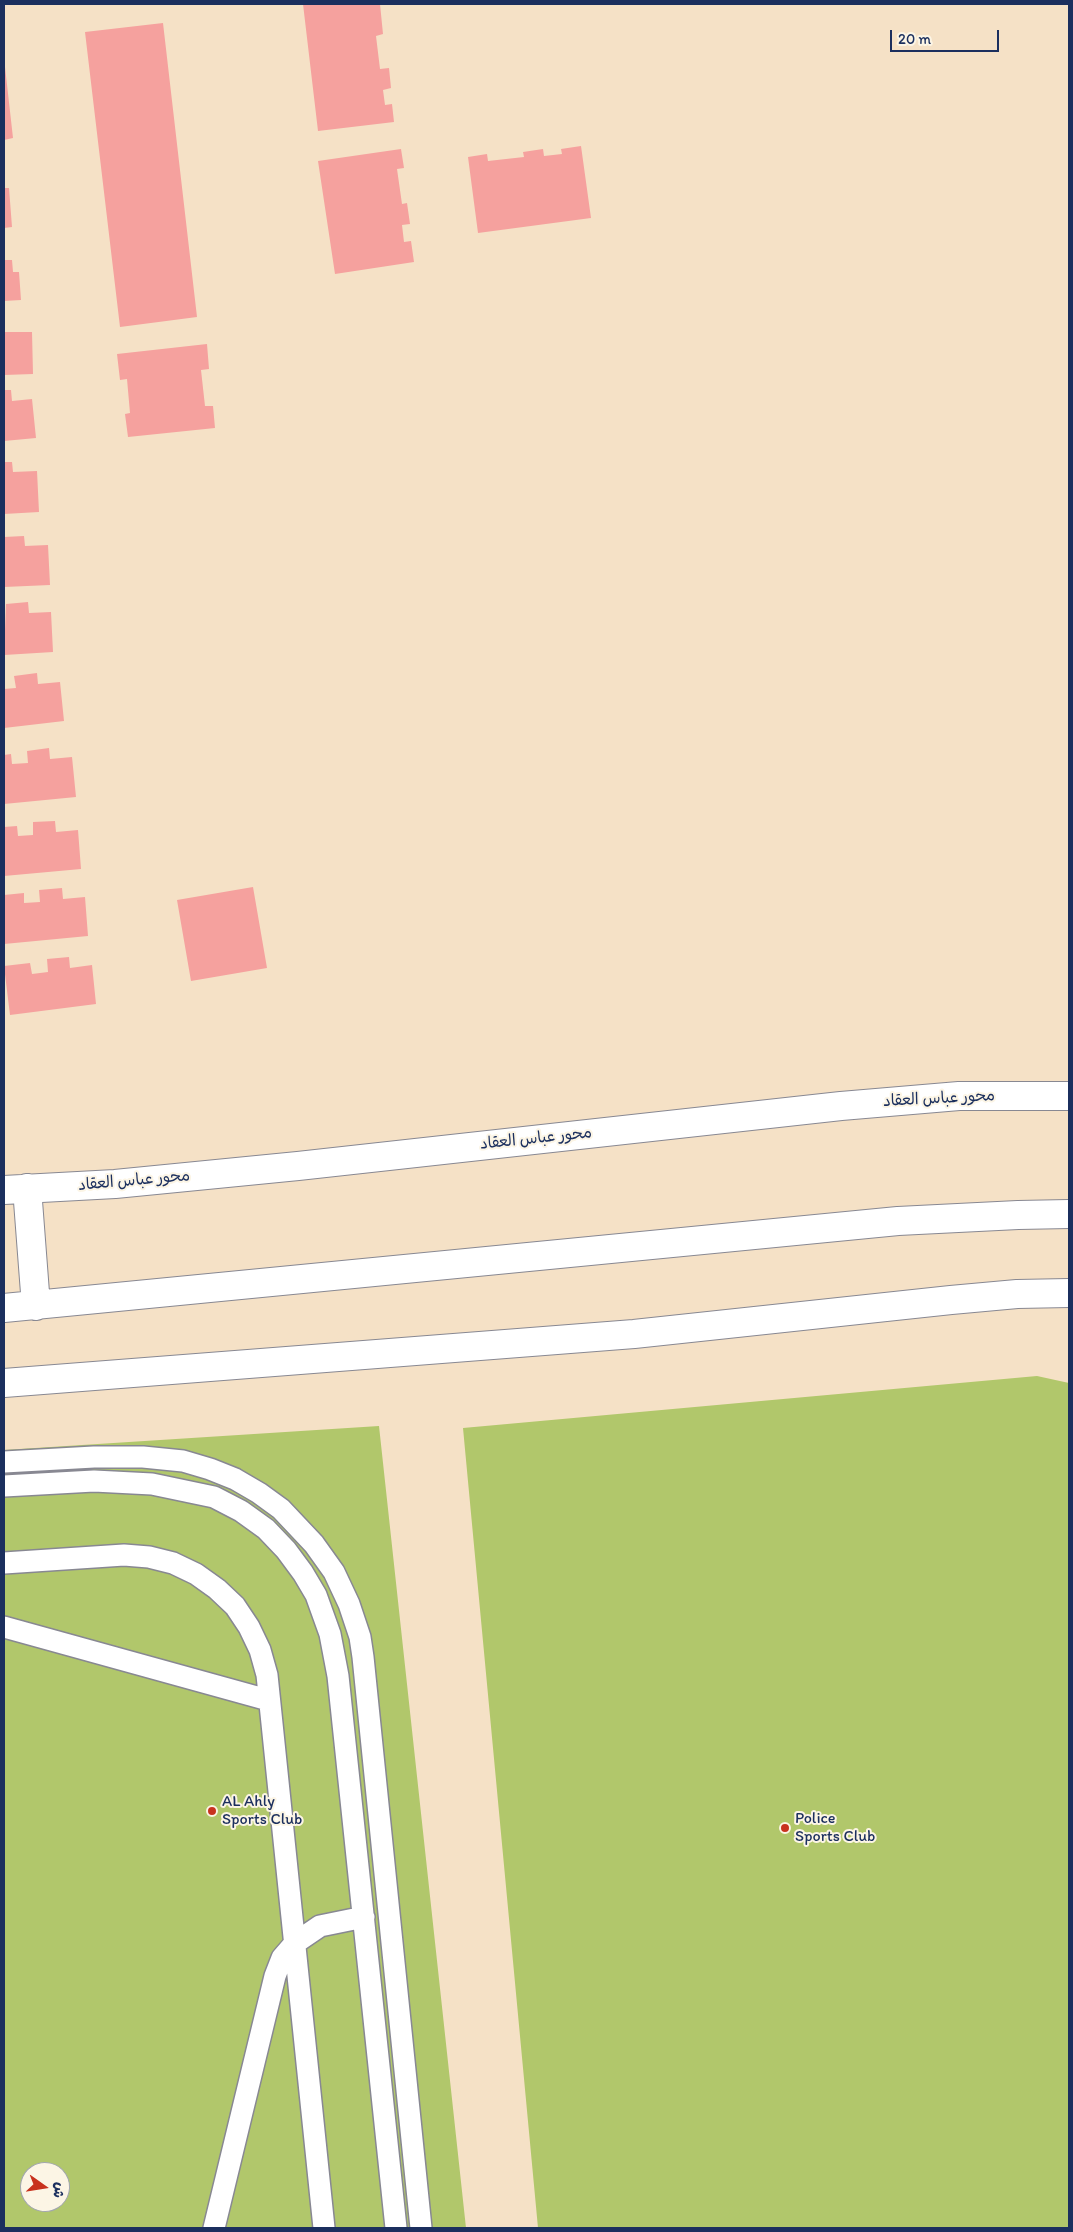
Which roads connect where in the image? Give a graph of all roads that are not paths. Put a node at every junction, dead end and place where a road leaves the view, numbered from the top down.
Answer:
1 (1069, 1096) edge
2 (15, 1189) edge
3 (1069, 1214) edge
4 (1069, 1293) edge
5 (36, 1306) junction
6 (4, 1308) edge
7 (4, 1383) edge
8 (4, 1462) edge
9 (4, 1486) edge
10 (4, 1563) edge
11 (4, 1627) edge
12 (268, 1700) junction
13 (364, 1917) junction
14 (295, 1943) junction
15 (214, 2228) edge
16 (324, 2228) edge
17 (396, 2228) edge
18 (421, 2228) edge

1 - 2 main road, محور عباس العقاد
2 - 5 main road
3 - 5 main road
4 - 7 main road
5 - 6 main road
8 - 18 lane
9 - 13 lane
10 - 12 lane
11 - 12 lane
12 - 14 lane
13 - 14 lane
13 - 17 lane
14 - 15 lane
14 - 16 lane

